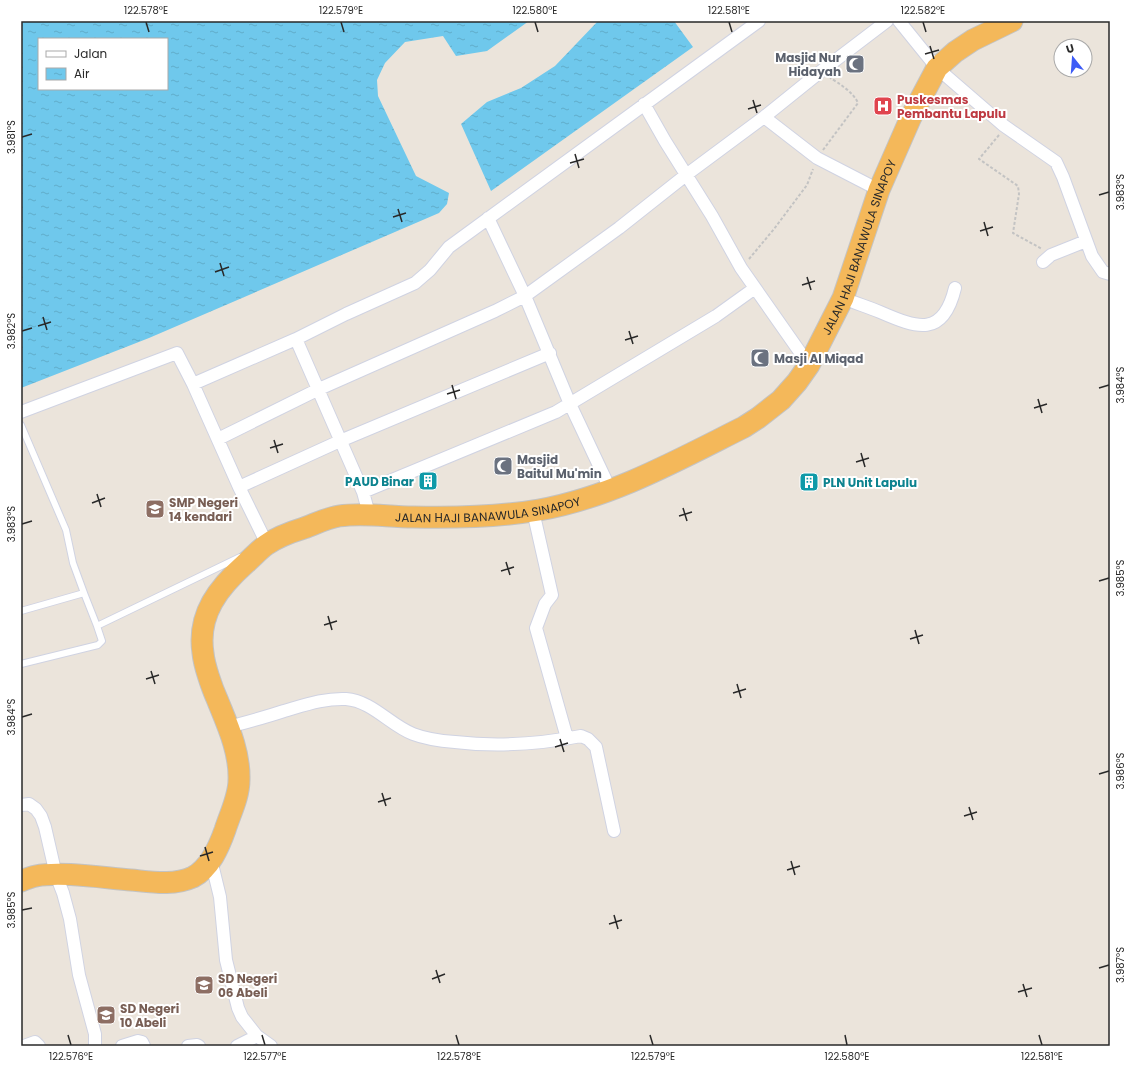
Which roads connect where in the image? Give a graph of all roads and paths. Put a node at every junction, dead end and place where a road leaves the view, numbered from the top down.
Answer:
1 (759, 21) edge
2 (887, 21) edge
3 (899, 21) edge
4 (1012, 21) edge
5 (937, 68) junction
6 (644, 104) junction
7 (764, 117) junction
8 (1002, 125) junction
9 (686, 175) junction
10 (879, 190) junction
11 (488, 218) junction
12 (1086, 241) junction
13 (1047, 259) joint
14 (1110, 274) edge
15 (754, 288) junction
16 (954, 288) dead end
17 (525, 296) junction
18 (843, 298) junction
19 (296, 339) junction
20 (550, 354) junction
21 (809, 365) junction
22 (193, 384) junction
23 (319, 389) junction
24 (570, 404) junction
25 (21, 412) edge
26 (21, 425) edge
27 (218, 439) junction
28 (340, 441) junction
29 (239, 487) junction
30 (611, 491) junction
31 (362, 492) junction
32 (533, 511) junction
33 (369, 514) junction
34 (267, 544) junction
35 (84, 593) junction
36 (21, 610) edge
37 (97, 626) junction
38 (21, 664) edge
39 (229, 727) junction
40 (566, 738) junction
41 (21, 805) edge
42 (614, 831) dead end
43 (211, 860) junction
44 (56, 875) junction
45 (21, 881) edge
46 (253, 1041) edge
47 (24, 1046) edge
48 (39, 1046) edge
49 (95, 1046) edge
50 (122, 1046) edge
51 (144, 1046) edge
52 (188, 1046) edge
53 (199, 1046) edge
54 (237, 1046) edge
55 (271, 1046) edge

1 - 6 street
2 - 7 street
3 - 5 street
4 - 5 highway, JALAN HAJI BANAWULA SINAPOY
5 - 8 street
5 - 10 highway, JALAN HAJI BANAWULA SINAPOY
6 - 9 street
6 - 11 street
7 - 9 street
7 - 10 street
8 - 12 street
8 - 13 path
9 - 15 street
9 - 17 street
10 - 18 highway, JALAN HAJI BANAWULA SINAPOY
11 - 17 street
11 - 19 street
12 - 13 street
12 - 14 street
15 - 21 street
15 - 24 street
16 - 18 street
17 - 20 street
17 - 23 street
18 - 21 highway, JALAN HAJI BANAWULA SINAPOY
19 - 22 street
19 - 23 street
20 - 24 street
20 - 28 street
21 - 30 highway, JALAN HAJI BANAWULA SINAPOY
22 - 25 street
22 - 27 street
23 - 27 street
23 - 28 street
24 - 30 street
24 - 31 street
26 - 35 lane
27 - 29 street
28 - 29 street
28 - 31 street
29 - 34 street
30 - 32 highway, JALAN HAJI BANAWULA SINAPOY
31 - 33 street
32 - 33 highway, JALAN HAJI BANAWULA SINAPOY
32 - 40 street
33 - 34 highway, JALAN HAJI BANAWULA SINAPOY
34 - 37 lane
34 - 39 highway, JALAN HAJI BANAWULA SINAPOY
35 - 36 lane
35 - 37 lane
37 - 38 lane
39 - 40 street
39 - 43 highway, JALAN HAJI BANAWULA SINAPOY
40 - 42 street
41 - 44 street
43 - 44 highway, JALAN HAJI BANAWULA SINAPOY
43 - 46 street
44 - 45 highway, JALAN HAJI BANAWULA SINAPOY
44 - 49 street
46 - 54 street
46 - 55 street
47 - 48 street
50 - 51 street
52 - 53 street

